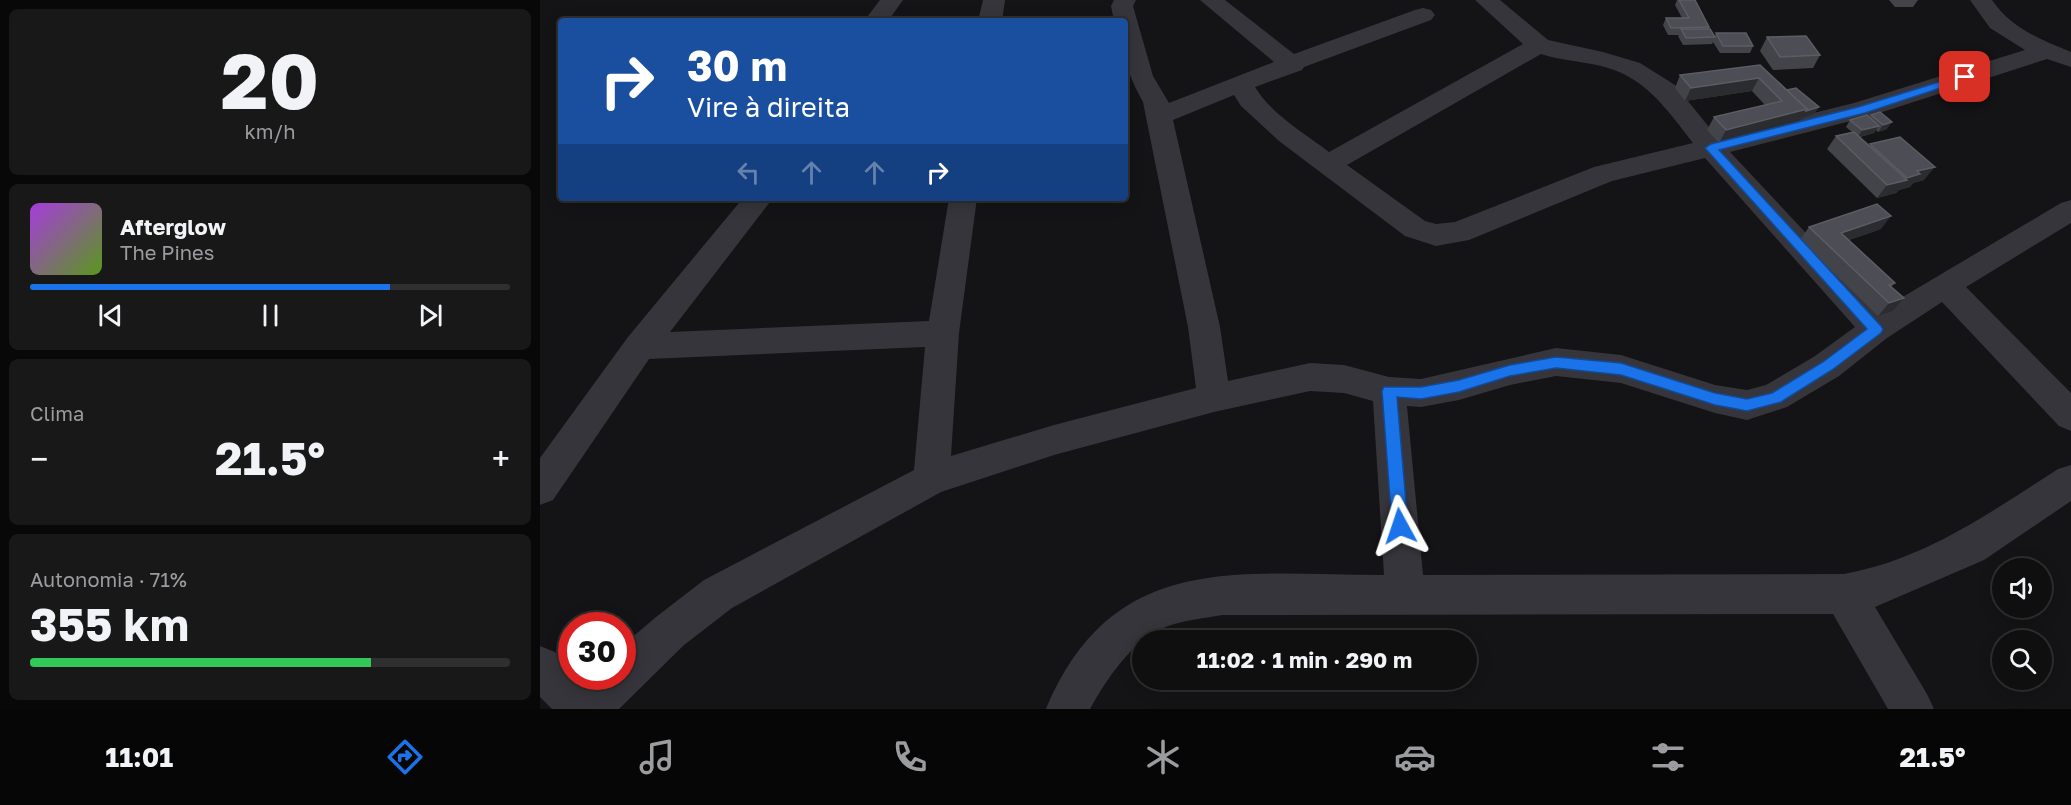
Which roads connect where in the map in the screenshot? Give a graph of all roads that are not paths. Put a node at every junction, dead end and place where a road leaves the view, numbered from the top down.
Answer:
1 (892, 0) edge
2 (994, 0) edge
3 (1125, 0) edge
4 (1211, 0) edge
5 (1486, 0) edge
6 (1981, 0) edge
7 (1423, 15) dead end
8 (878, 18) edge
9 (991, 18) edge
10 (1125, 18) edge
11 (1128, 28) edge
12 (1539, 45) junction
13 (2059, 56) edge
14 (1293, 65) junction
15 (1240, 84) junction
16 (1159, 116) junction
17 (1711, 148) junction
18 (1328, 164) junction
19 (757, 201) edge
20 (963, 201) edge
21 (2071, 210) edge
22 (1945, 285) junction
23 (1876, 329) junction
24 (943, 333) junction
25 (640, 346) junction
26 (1389, 391) junction
27 (1214, 398) junction
28 (2071, 416) edge
29 (931, 478) junction
30 (2071, 481) edge
31 (540, 488) edge
32 (1405, 594) junction
33 (1844, 594) junction
34 (636, 663) edge
35 (540, 667) edge
36 (608, 690) edge
37 (582, 709) edge
38 (590, 709) edge
39 (1068, 709) edge
40 (1912, 709) edge

1 - 8 street
2 - 9 street
3 - 10 street
4 - 14 street
5 - 12 street
6 - 13 street
7 - 14 street
11 - 16 street
12 - 17 street
12 - 18 street
13 - 17 street
14 - 15 street
15 - 16 street
15 - 18 street
16 - 27 street
17 - 18 street
17 - 23 street
19 - 25 street
20 - 24 street
21 - 22 street
22 - 23 street
22 - 28 street
23 - 26 street
24 - 25 street
24 - 29 street
25 - 31 street
26 - 27 street
26 - 32 street
27 - 29 street
29 - 34 street
30 - 33 street
32 - 33 street
32 - 39 street
33 - 40 street
35 - 37 street
36 - 38 street

